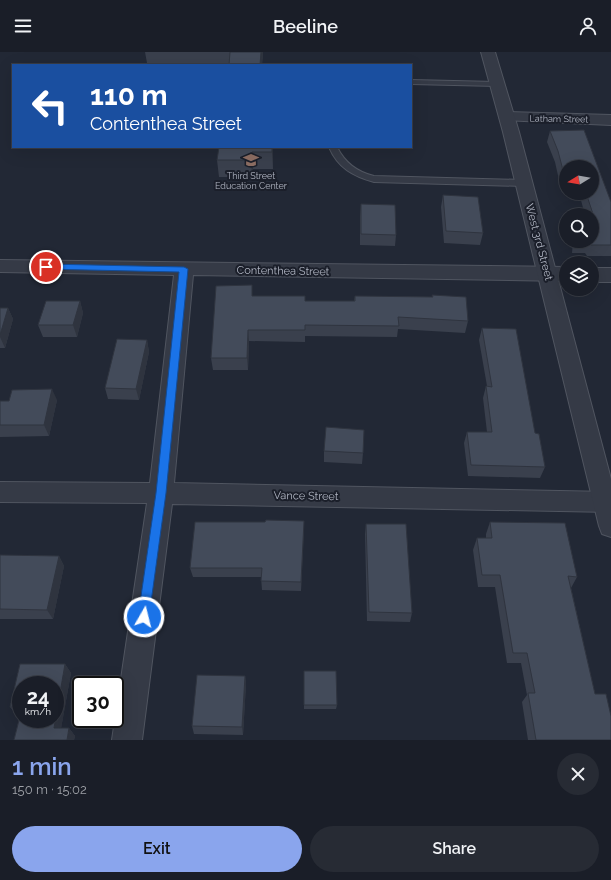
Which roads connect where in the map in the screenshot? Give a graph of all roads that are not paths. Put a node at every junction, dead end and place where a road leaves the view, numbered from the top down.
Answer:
1 (488, 52) edge
2 (412, 82) edge
3 (497, 84) junction
4 (507, 117) junction
5 (611, 120) edge
6 (334, 148) edge
7 (524, 183) junction
8 (0, 266) edge
9 (184, 269) junction
10 (557, 274) edge
11 (599, 275) edge
12 (611, 275) edge
13 (0, 492) edge
14 (161, 493) junction
15 (608, 502) edge
16 (611, 526) edge
17 (127, 740) edge

1 - 3 street, West 3rd Street
2 - 3 lane
3 - 4 street, West 3rd Street
4 - 5 street, Latham Street
4 - 7 street, West 3rd Street
6 - 7 lane
7 - 10 street, West 3rd Street
8 - 9 street, Contenthea Street
9 - 10 street, Contenthea Street
9 - 14 street
10 - 15 street, West 3rd Street
11 - 12 street
13 - 14 street, Vance Street
14 - 15 street, Vance Street
14 - 17 street
15 - 16 street, West 3rd Street

